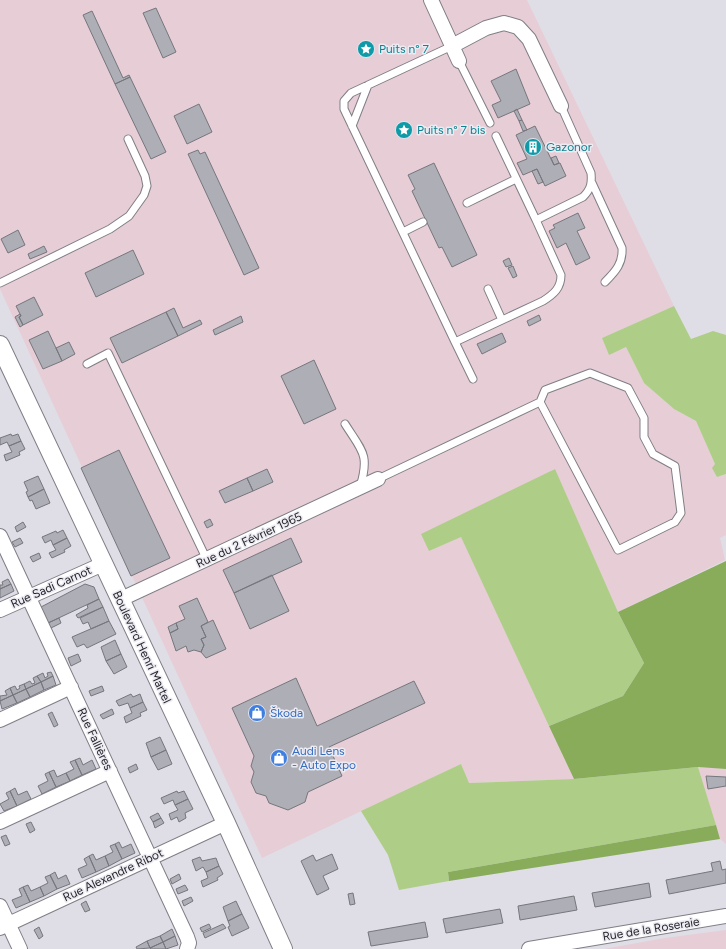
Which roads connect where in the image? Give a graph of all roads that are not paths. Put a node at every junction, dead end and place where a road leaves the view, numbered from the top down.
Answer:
1 (431, 0) edge
2 (452, 46) junction
3 (459, 61) joint
4 (368, 85) junction
5 (561, 106) joint
6 (490, 123) dead end
7 (352, 126) junction
8 (496, 136) dead end
9 (128, 139) dead end
10 (516, 179) junction
11 (592, 183) junction
12 (467, 203) dead end
13 (536, 220) junction
14 (423, 222) dead end
15 (403, 232) junction
16 (605, 282) dead end
17 (0, 283) edge
18 (488, 289) dead end
19 (502, 320) junction
20 (456, 342) junction
21 (0, 345) edge
22 (87, 364) dead end
23 (473, 379) dead end
24 (540, 402) junction
25 (345, 424) dead end
26 (378, 479) joint
27 (360, 487) junction
28 (0, 536) edge
29 (207, 560) junction
30 (103, 564) junction
31 (28, 597) junction
32 (119, 600) junction
33 (0, 610) edge
34 (71, 686) junction
35 (0, 720) edge
36 (110, 771) junction
37 (0, 822) edge
38 (226, 824) junction
39 (150, 858) junction
40 (0, 906) edge
41 (726, 916) edge
42 (4, 926) edge
43 (188, 946) edge
44 (20, 949) edge
45 (283, 949) edge
46 (529, 949) edge

1 - 2 street
2 - 3 street
2 - 4 lane
2 - 5 street
3 - 6 lane
4 - 7 lane
4 - 7 lane
5 - 11 lane
7 - 15 lane
8 - 10 lane
9 - 17 lane
10 - 12 lane
10 - 13 lane
11 - 13 lane
11 - 16 lane
13 - 19 lane
14 - 15 lane
15 - 20 lane
18 - 19 lane
19 - 20 lane
20 - 23 lane
21 - 30 street, Boulevard Henri Martel
22 - 29 lane
24 - 24 lane
24 - 26 lane
25 - 27 lane
26 - 27 street, Rue du 2 Février 1965
27 - 29 street, Rue du 2 Février 1965
28 - 31 street, Rue Fallières
29 - 32 street, Rue du 2 Février 1965
30 - 31 street, Rue Sadi Carnot
30 - 32 street, Boulevard Henri Martel
31 - 33 street, Rue Sadi Carnot
31 - 34 street, Rue Fallières
32 - 38 street, Boulevard Henri Martel
34 - 35 street
34 - 36 street, Rue Fallières
36 - 37 street
36 - 39 street, Rue Fallières
38 - 39 street, Rue Alexandre Ribot
38 - 45 street, Boulevard Henri Martel
39 - 42 street, Rue Alexandre Ribot
39 - 43 street, Rue Fallières
40 - 42 street
41 - 46 street, Rue de la Roseraie
42 - 44 street

